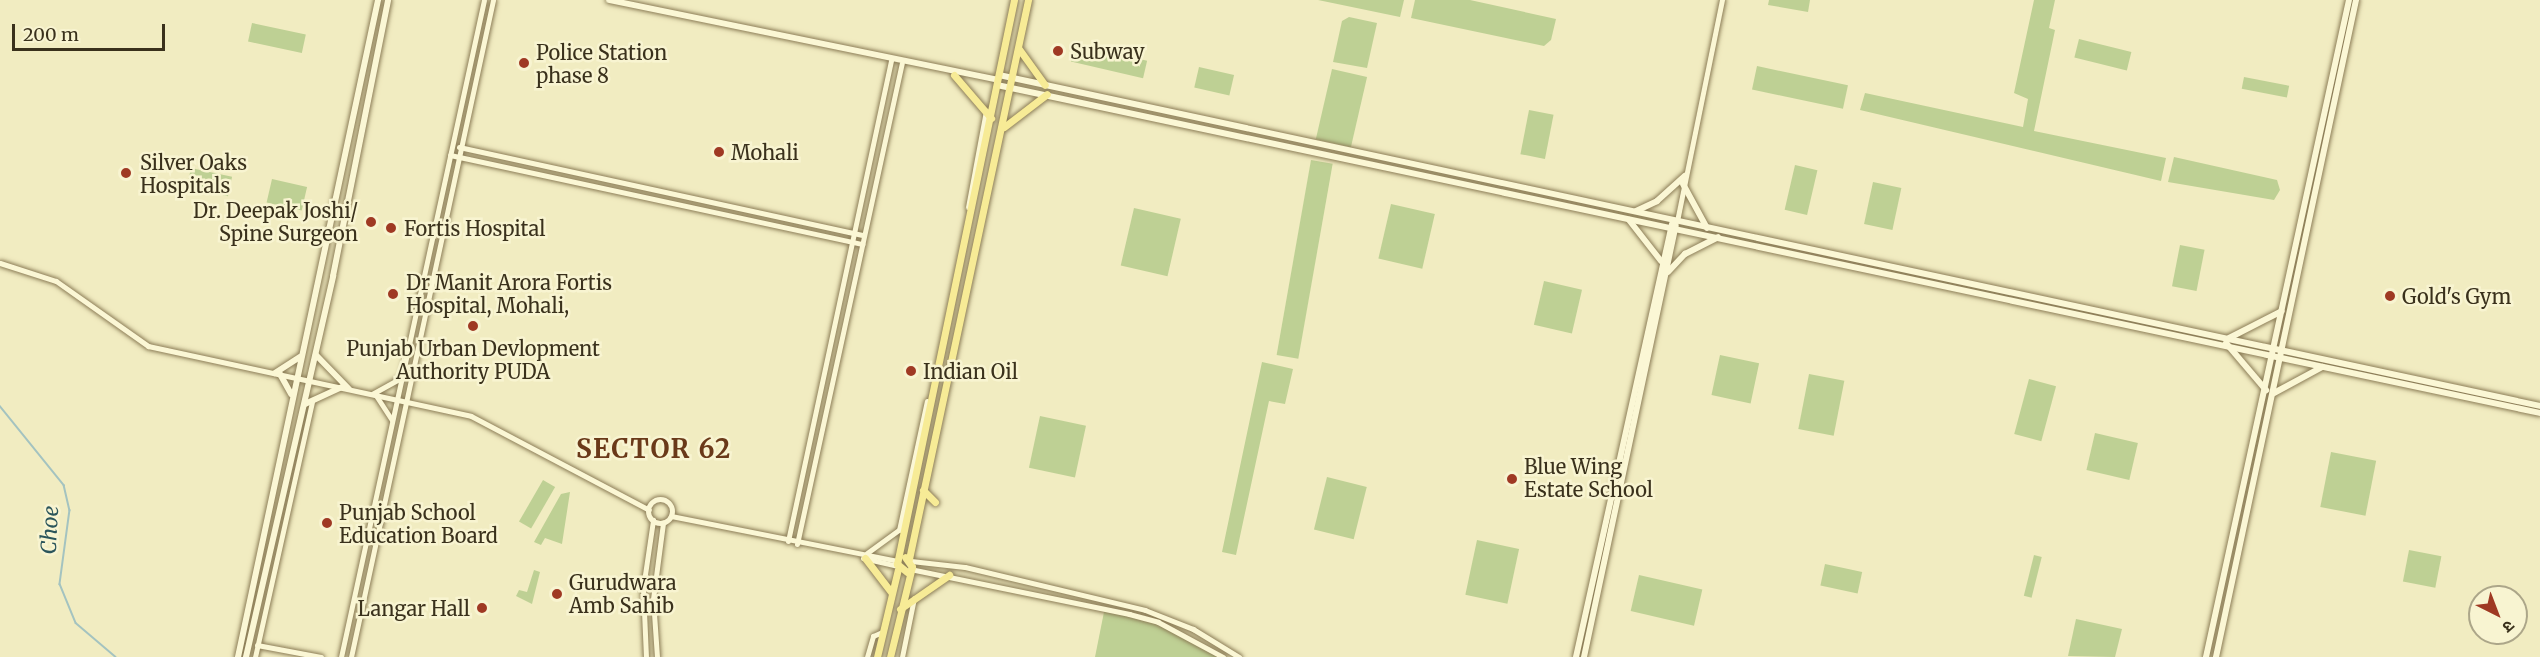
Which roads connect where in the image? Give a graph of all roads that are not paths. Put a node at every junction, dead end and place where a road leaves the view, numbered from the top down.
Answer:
1 (378, 0) edge
2 (388, 0) edge
3 (484, 0) edge
4 (493, 0) edge
5 (609, 0) edge
6 (1014, 0) edge
7 (1028, 0) edge
8 (1722, 0) edge
9 (2349, 0) edge
10 (2356, 0) edge
11 (1019, 49) junction
12 (891, 60) junction
13 (902, 63) junction
14 (954, 75) junction
15 (1013, 78) junction
16 (998, 80) junction
17 (1045, 85) junction
18 (1011, 88) junction
19 (1047, 94) junction
20 (988, 114) junction
21 (1004, 127) junction
22 (985, 144) junction
23 (452, 145) junction
24 (461, 147) junction
25 (978, 150) junction
26 (450, 155) junction
27 (459, 157) junction
28 (529, 162) junction
29 (527, 172) junction
30 (1685, 176) junction
31 (1683, 184) junction
32 (670, 193) junction
33 (668, 202) junction
34 (738, 208) junction
35 (1632, 212) junction
36 (736, 217) junction
37 (1626, 217) junction
38 (1675, 222) junction
39 (1707, 228) junction
40 (854, 233) junction
41 (864, 235) junction
42 (1719, 237) junction
43 (852, 242) junction
44 (863, 244) junction
45 (1661, 261) junction
46 (0, 263) edge
47 (1665, 276) junction
48 (2282, 311) junction
49 (2227, 341) junction
50 (2276, 351) junction
51 (316, 355) junction
52 (828, 355) junction
53 (838, 356) junction
54 (300, 357) junction
55 (2280, 357) junction
56 (2326, 367) junction
57 (277, 374) junction
58 (296, 377) junction
59 (401, 378) junction
60 (310, 380) junction
61 (342, 387) junction
62 (349, 389) junction
63 (2266, 390) junction
64 (2274, 393) junction
65 (374, 394) junction
66 (292, 398) junction
67 (396, 399) junction
68 (406, 401) junction
69 (309, 402) junction
70 (2540, 406) edge
71 (2540, 413) edge
72 (392, 420) junction
73 (910, 490) junction
74 (923, 490) junction
75 (374, 501) junction
76 (935, 502) dead end
77 (383, 503) junction
78 (649, 510) junction
79 (671, 516) junction
80 (653, 520) junction
81 (663, 523) junction
82 (788, 541) junction
83 (797, 543) junction
84 (866, 556) junction
85 (910, 560) junction
86 (898, 563) junction
87 (360, 568) junction
88 (369, 570) junction
89 (909, 570) junction
90 (949, 574) junction
91 (891, 592) junction
92 (915, 596) junction
93 (900, 609) junction
94 (882, 632) junction
95 (345, 633) junction
96 (355, 635) junction
97 (257, 645) junction
98 (656, 656) edge
99 (238, 657) edge
100 (246, 657) edge
101 (256, 657) edge
102 (321, 657) edge
103 (341, 657) edge
104 (351, 657) edge
105 (646, 657) edge
106 (867, 657) edge
107 (877, 657) edge
108 (890, 657) edge
109 (902, 657) edge
110 (1223, 657) edge
111 (1239, 657) edge
112 (1576, 657) edge
113 (1584, 657) edge
114 (2206, 657) edge
115 (2216, 657) edge

1 - 54 main road
2 - 51 main road
3 - 23 street
4 - 24 street
5 - 12 main road
6 - 16 main road
7 - 11 main road
8 - 30 street
9 - 48 main road
10 - 50 main road
11 - 15 main road
11 - 17 main road
12 - 13 main road
12 - 40 street
13 - 14 main road
13 - 41 street
14 - 16 main road
14 - 20 main road
15 - 16 main road
15 - 17 main road
15 - 18 main road
16 - 18 main road
16 - 20 main road
17 - 35 main road
18 - 19 main road
18 - 21 main road
19 - 21 main road
19 - 37 main road
20 - 22 main road
20 - 25 street
21 - 74 main road
22 - 25 main road
22 - 73 main road
23 - 24 street
23 - 26 street
24 - 27 street
24 - 28 street
25 - 73 street
26 - 27 street
26 - 59 street
27 - 29 street
27 - 68 street
28 - 29 street
28 - 32 street
29 - 33 street
30 - 31 street
30 - 35 main road
31 - 38 street
31 - 39 main road
32 - 33 street
32 - 34 street
33 - 36 street
34 - 36 street
34 - 40 street
35 - 38 main road
36 - 43 street
37 - 38 main road
37 - 45 main road
38 - 39 main road
38 - 42 main road
38 - 45 main road
38 - 47 main road
39 - 49 main road
40 - 41 street
40 - 43 street
41 - 44 street
42 - 47 main road
42 - 49 main road
43 - 44 street
43 - 52 street
44 - 53 street
45 - 112 main road
46 - 57 street
47 - 113 main road
48 - 49 main road
48 - 50 main road
49 - 50 main road
49 - 63 main road
50 - 55 main road
50 - 63 main road
50 - 70 main road
51 - 60 main road
51 - 62 main road
52 - 53 street
52 - 82 street
53 - 83 street
54 - 57 main road
54 - 58 main road
55 - 56 main road
55 - 64 main road
56 - 64 main road
56 - 71 main road
57 - 58 street
57 - 66 main road
58 - 60 street
58 - 66 main road
59 - 65 street
59 - 67 street
60 - 61 street
60 - 69 main road
61 - 62 street
61 - 69 main road
62 - 65 street
63 - 114 main road
64 - 115 main road
65 - 67 street
65 - 72 street
66 - 99 main road
67 - 68 street
67 - 72 street
68 - 77 street
68 - 78 street
69 - 97 street
69 - 100 main road
72 - 75 street
73 - 84 street
73 - 86 main road
74 - 76 main road
74 - 85 main road
75 - 77 street
75 - 87 street
77 - 88 street
78 - 79 street
78 - 80 street
79 - 81 street
79 - 82 street
80 - 81 street
80 - 105 street
81 - 98 street
82 - 83 street
83 - 84 street
84 - 86 street
84 - 91 main road
85 - 86 main road
85 - 89 main road
85 - 111 street
86 - 89 main road
86 - 91 main road
87 - 88 street
87 - 95 street
88 - 96 street
89 - 90 street
89 - 93 main road
90 - 92 main road
90 - 110 street
91 - 94 main road
92 - 93 main road
92 - 109 street
93 - 108 main road
94 - 106 street
94 - 107 main road
95 - 96 street
95 - 103 street
96 - 104 street
97 - 101 street
97 - 102 street

